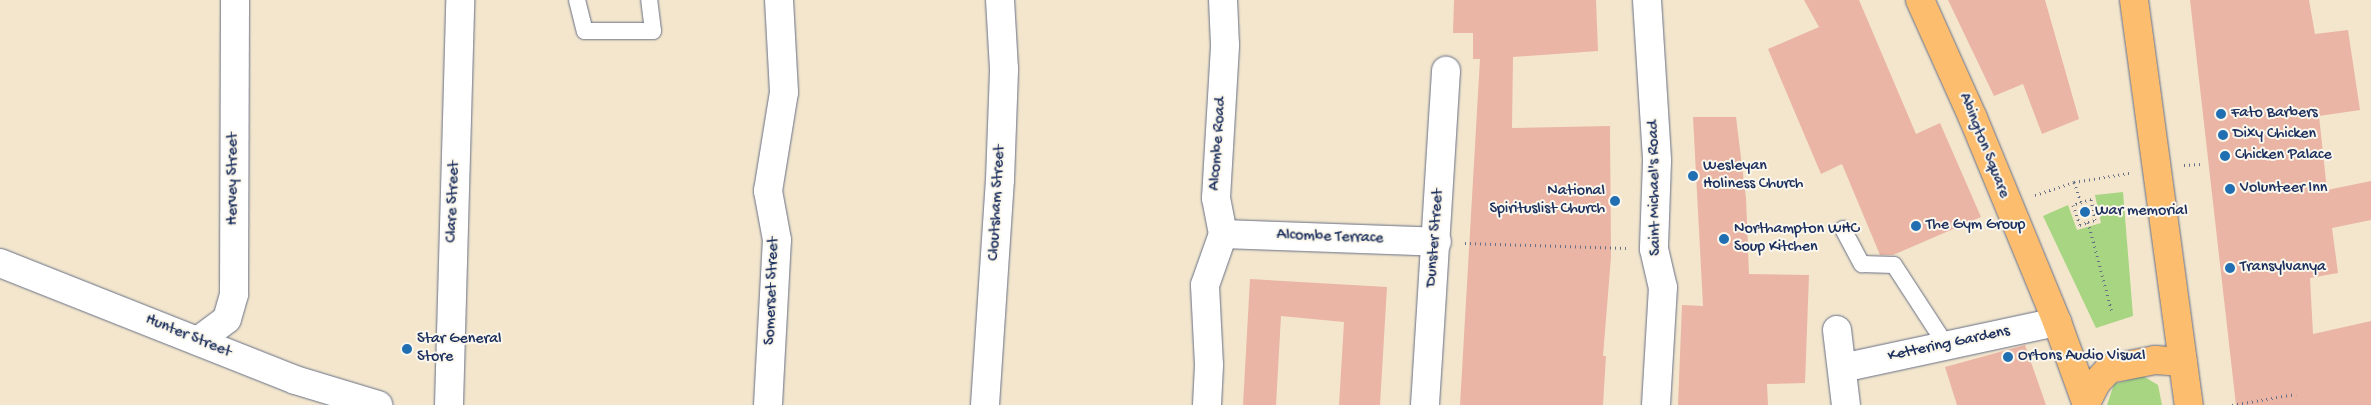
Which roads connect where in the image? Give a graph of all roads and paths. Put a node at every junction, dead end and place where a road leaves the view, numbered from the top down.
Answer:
1 (235, 0) edge
2 (460, 0) edge
3 (577, 0) edge
4 (649, 0) edge
5 (779, 0) edge
6 (1000, 0) edge
7 (1223, 0) edge
8 (1647, 0) edge
9 (1920, 0) edge
10 (2134, 0) edge
11 (1446, 71) dead end
12 (2200, 164) dead end
13 (2159, 168) junction
14 (2074, 182) junction
15 (2081, 202) junction
16 (2007, 204) junction
17 (2088, 222) junction
18 (1843, 229) dead end
19 (1223, 234) junction
20 (1436, 242) junction
21 (1654, 249) junction
22 (0, 263) edge
23 (2112, 312) dead end
24 (2057, 322) junction
25 (1837, 330) dead end
26 (198, 341) junction
27 (1946, 346) junction
28 (2183, 362) junction
29 (1842, 368) junction
30 (2296, 394) dead end
31 (2086, 404) edge
32 (378, 405) edge
33 (449, 405) edge
34 (768, 405) edge
35 (985, 405) edge
36 (1207, 405) edge
37 (1425, 405) edge
38 (1656, 405) edge
39 (1846, 405) edge
40 (2188, 405) edge
41 (2232, 405) edge

1 - 26 street, Hervey Street
2 - 33 street, Clare Street
3 - 4 lane
5 - 34 street, Somerset Street
6 - 35 street, Cloutsham Street
7 - 19 street, Alcombe Road
8 - 21 street, Saint Michael's Road
9 - 16 main road, Abington Square
10 - 13 main road
11 - 20 street, Dunster Street
12 - 13 path
13 - 14 path
13 - 28 main road
14 - 15 path
14 - 16 path
15 - 17 path
15 - 17 path
16 - 24 main road, Abington Square
17 - 23 path
18 - 27 lane
19 - 20 street, Alcombe Terrace
19 - 36 street
20 - 21 path
20 - 37 street, Dunster Street
21 - 38 street, Saint Michael's Road
22 - 26 street, Hunter Street
24 - 27 street, Kettering Gardens
24 - 31 main road, Abington Square
25 - 29 street
26 - 32 street, Hunter Street
27 - 29 street, Kettering Gardens
28 - 31 main road
28 - 40 main road
29 - 39 street
30 - 41 path

